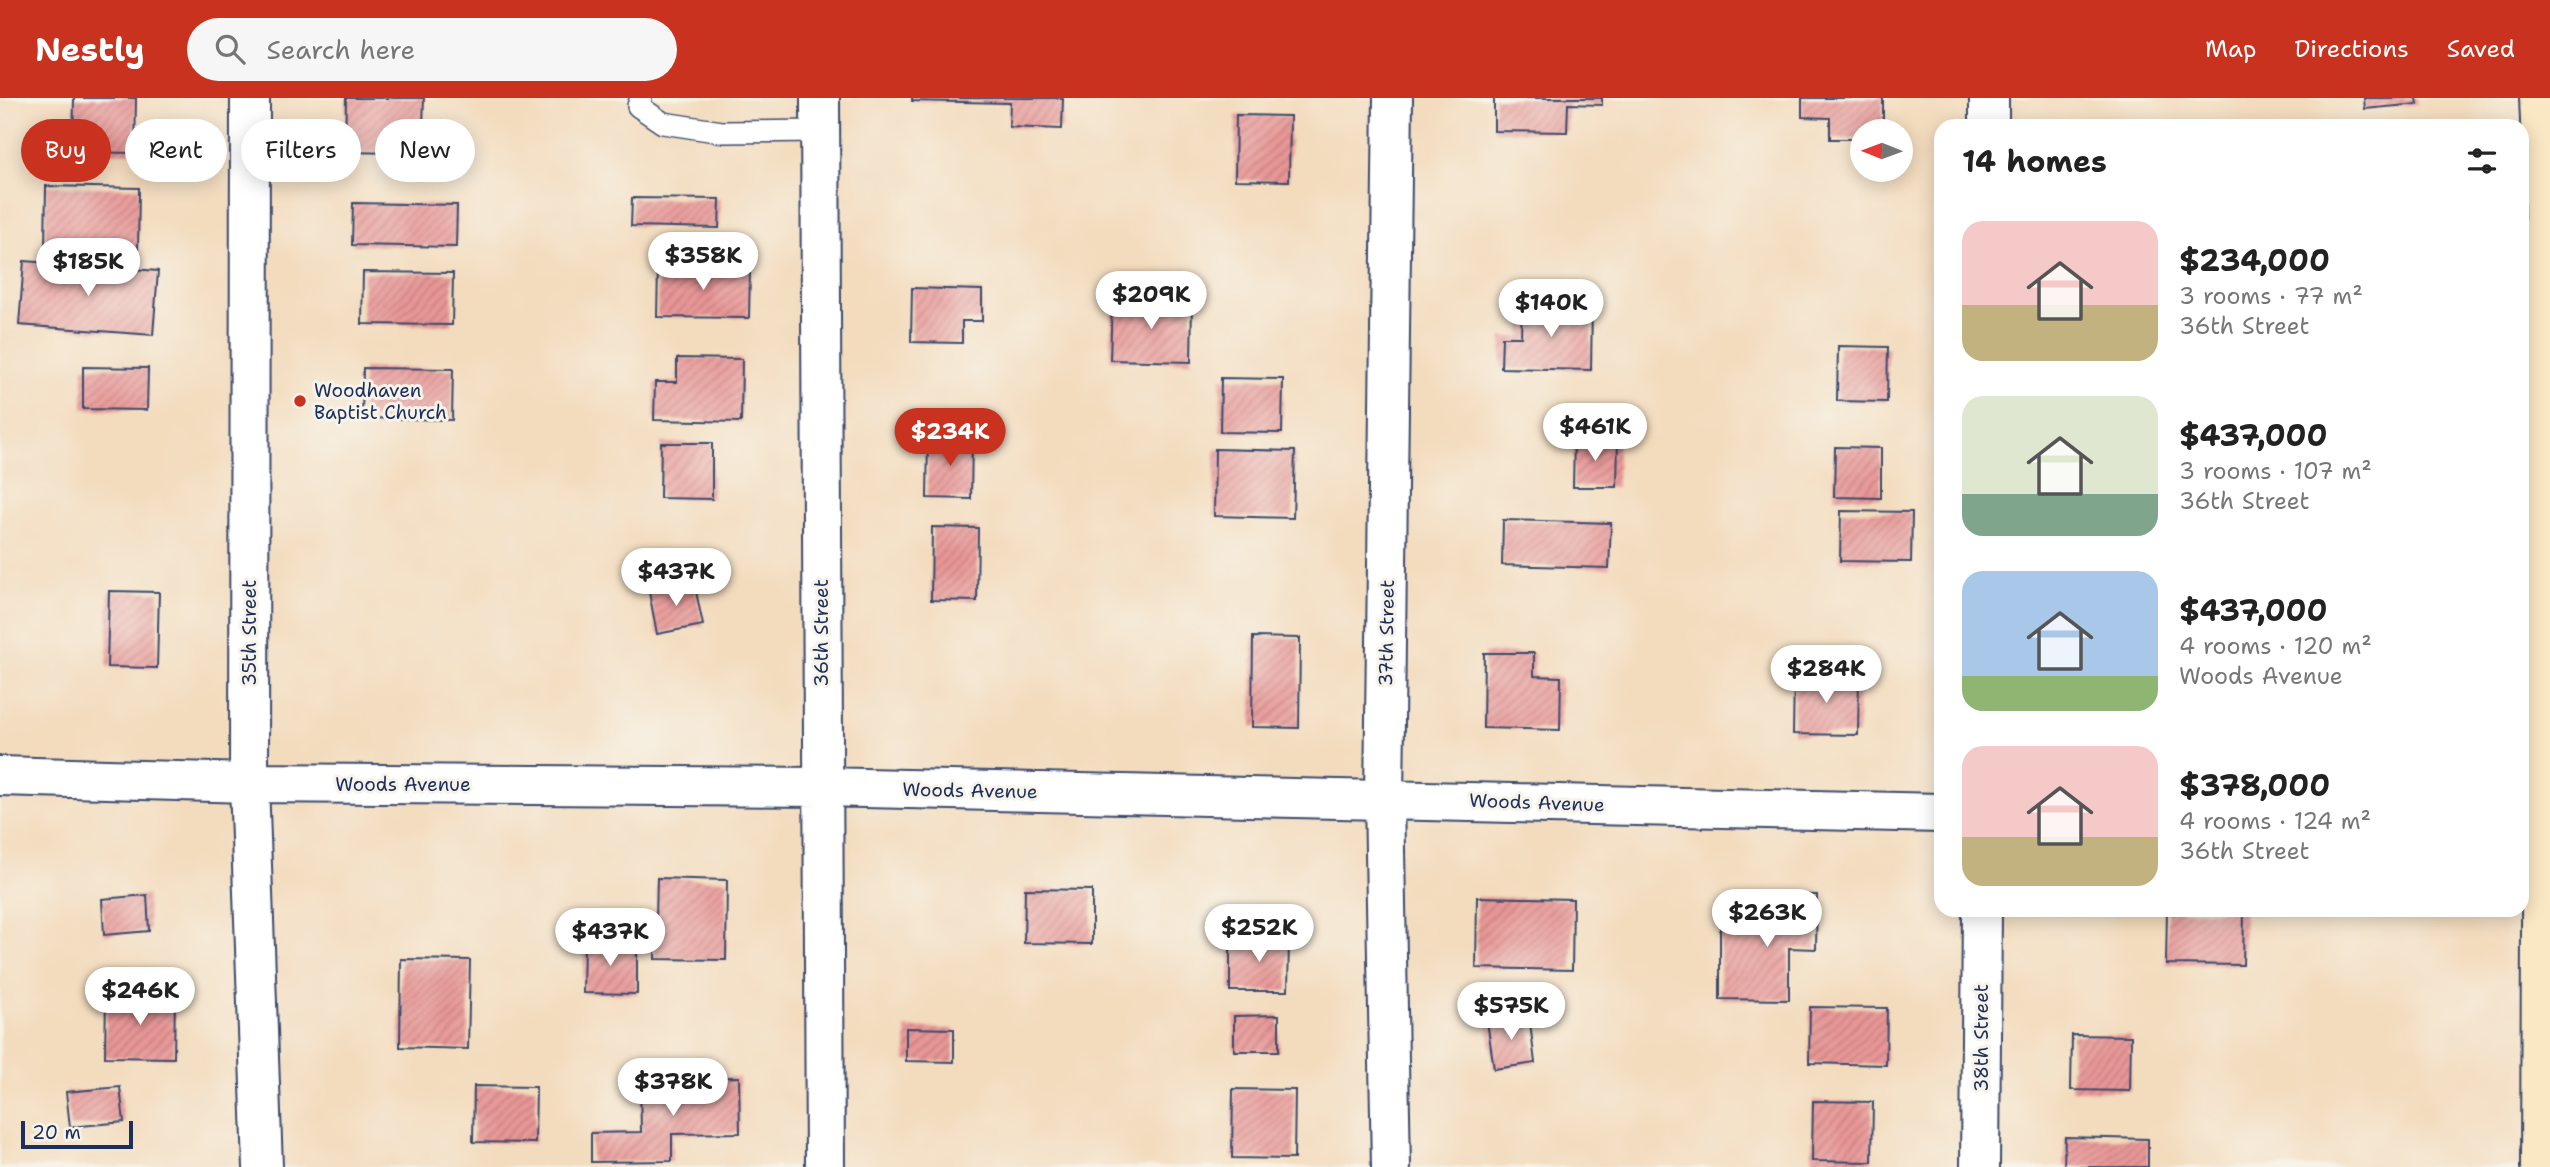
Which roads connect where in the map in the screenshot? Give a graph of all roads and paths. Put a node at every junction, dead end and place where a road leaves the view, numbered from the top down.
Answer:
1 (250, 98) edge
2 (641, 98) edge
3 (1392, 98) edge
4 (1989, 98) edge
5 (2539, 98) edge
6 (820, 114) edge
7 (1989, 119) edge
8 (2547, 212) edge
9 (0, 776) edge
10 (249, 783) junction
11 (822, 787) junction
12 (1384, 798) junction
13 (1934, 813) edge
14 (2531, 831) edge
15 (1982, 917) edge
16 (2545, 1058) edge
17 (263, 1167) edge
18 (825, 1167) edge
19 (1391, 1167) edge
20 (1980, 1167) edge
21 (2540, 1167) edge

1 - 10 street, 35th Street
2 - 6 lane
3 - 12 street, 37th Street
4 - 7 street
5 - 8 street
6 - 11 street, 36th Street
8 - 14 street
9 - 10 street, Woods Avenue
10 - 11 street, Woods Avenue
10 - 17 street, 35th Street
11 - 12 street, Woods Avenue
11 - 18 street, 36th Street
12 - 13 street, Woods Avenue
12 - 19 street, 37th Street
14 - 16 street
15 - 20 street, 38th Street
16 - 21 street

